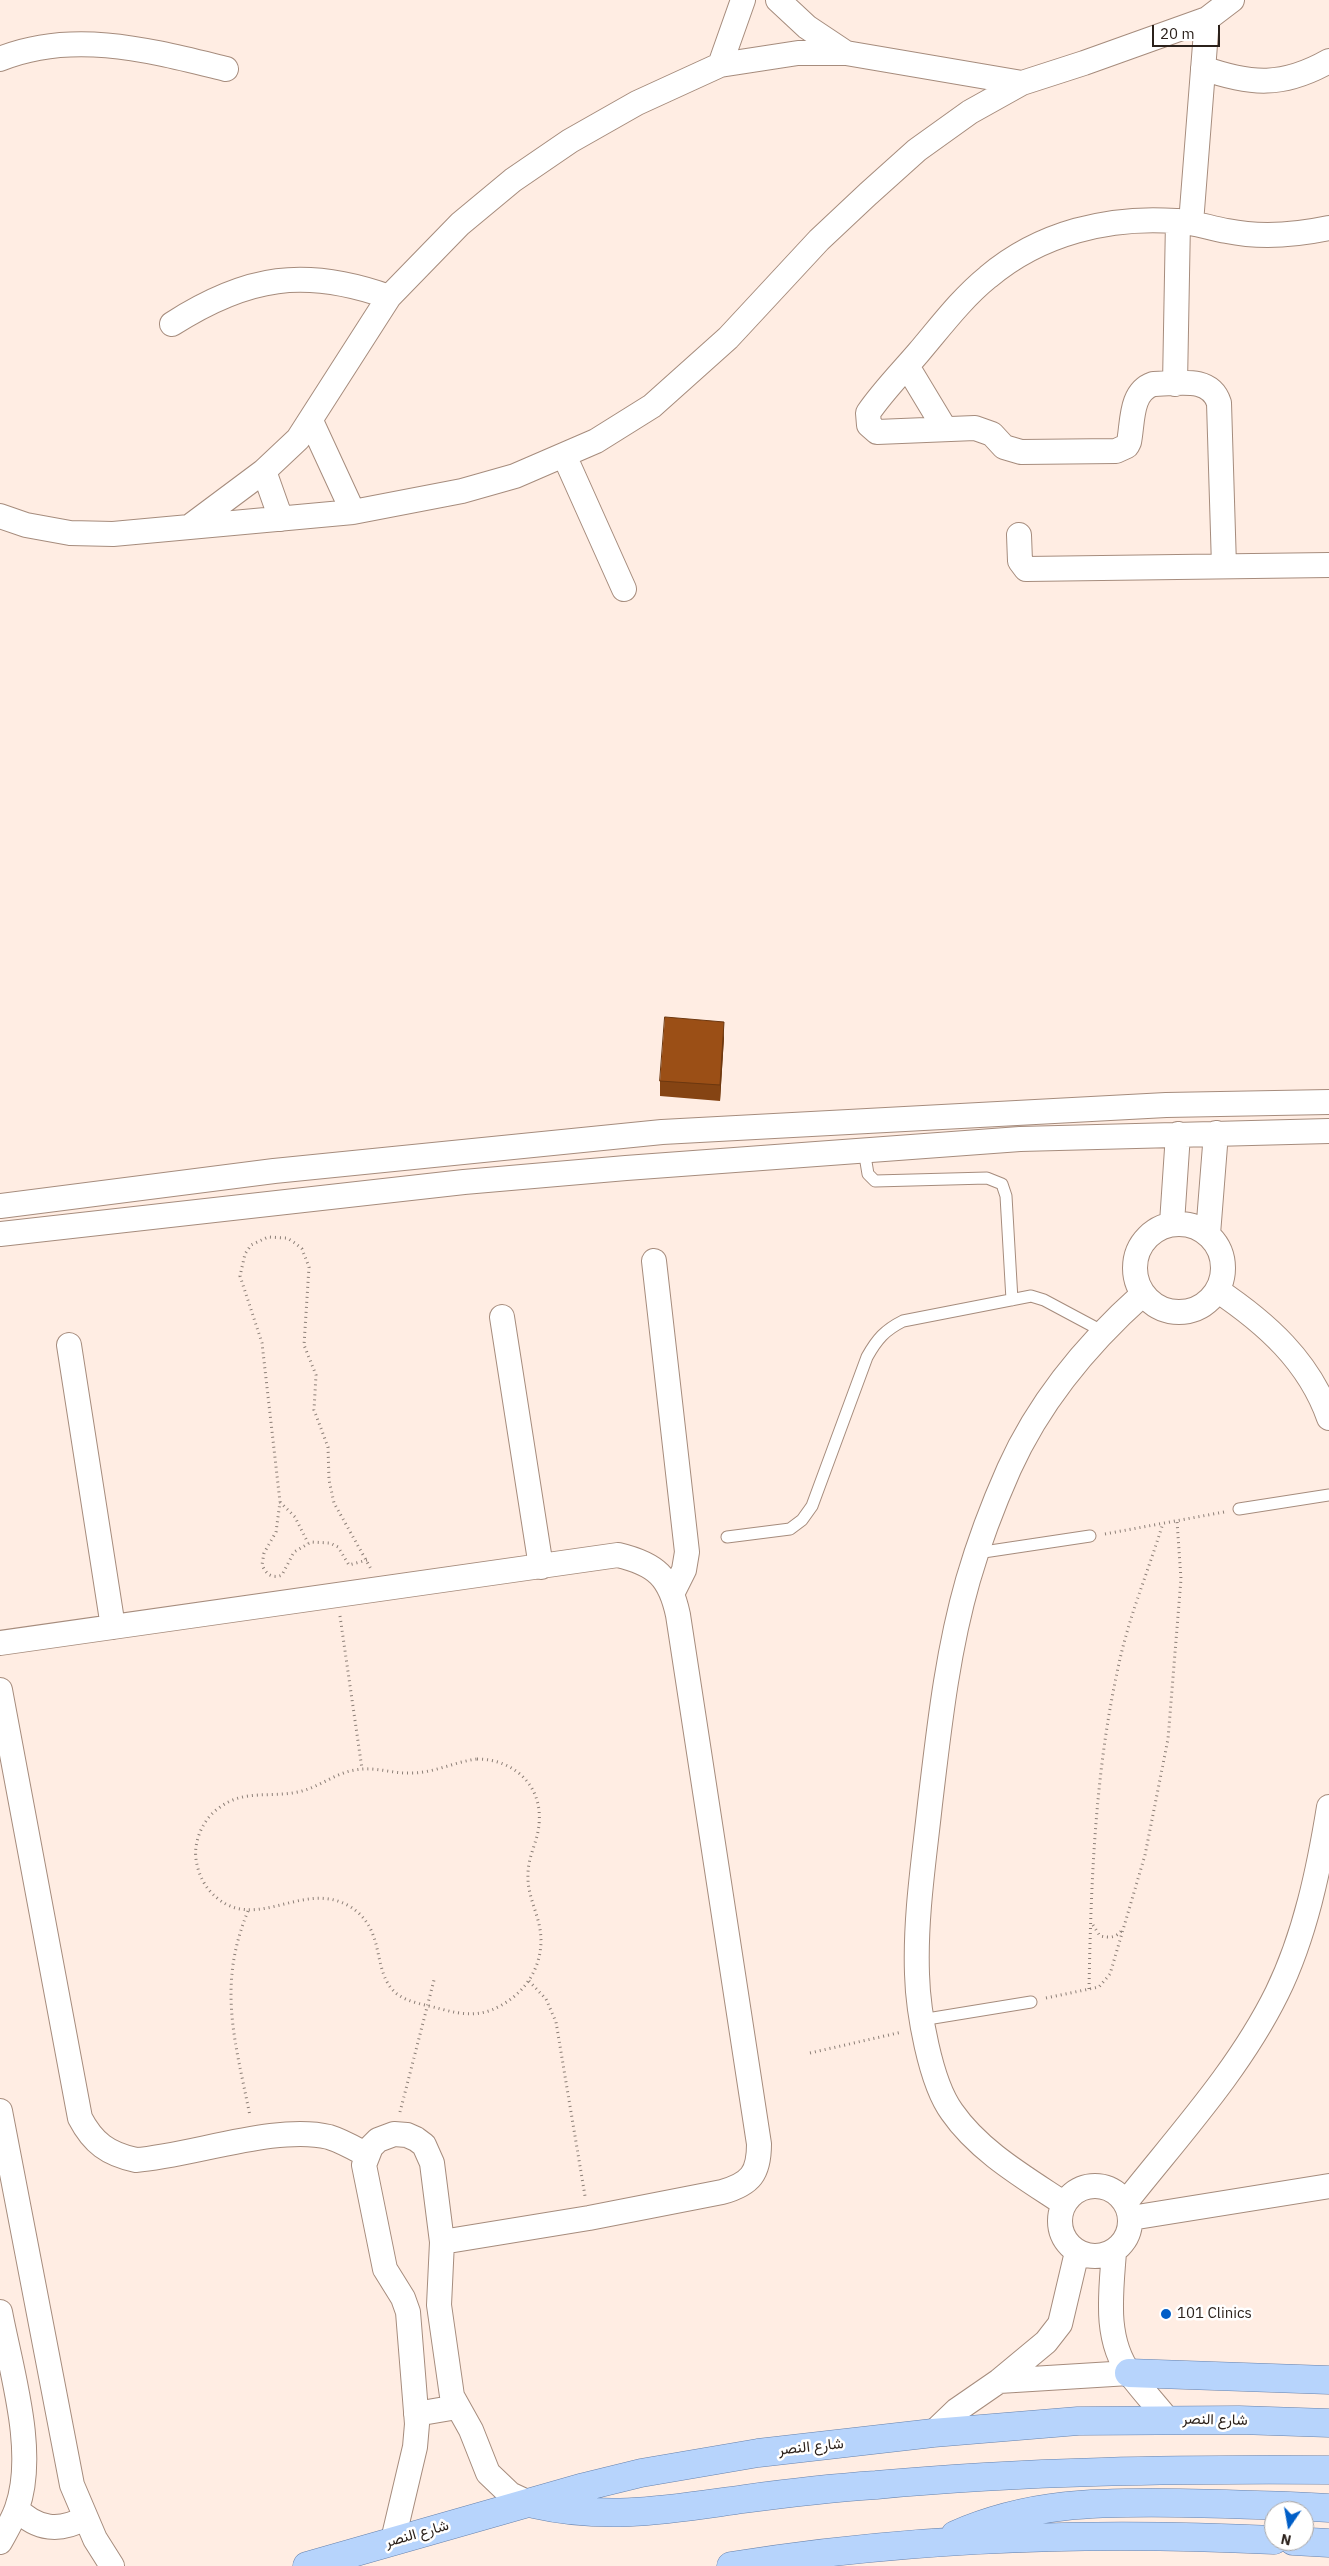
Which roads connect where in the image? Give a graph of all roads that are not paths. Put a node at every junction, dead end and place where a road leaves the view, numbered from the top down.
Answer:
1 (743, 0) edge
2 (778, 0) edge
3 (1232, 0) edge
4 (1207, 19) junction
5 (846, 54) junction
6 (0, 59) edge
7 (1329, 61) edge
8 (720, 65) junction
9 (1202, 68) junction
10 (226, 69) dead end
11 (1022, 83) junction
12 (1184, 222) junction
13 (1329, 228) edge
14 (389, 297) junction
15 (172, 324) dead end
16 (907, 366) junction
17 (1175, 384) junction
18 (311, 421) junction
19 (945, 429) junction
20 (564, 455) junction
21 (264, 471) junction
22 (353, 512) junction
23 (0, 516) edge
24 (281, 519) junction
25 (26, 525) junction
26 (189, 527) junction
27 (0, 535) edge
28 (1019, 535) dead end
29 (1329, 565) edge
30 (1224, 566) junction
31 (624, 589) dead end
32 (1329, 1102) edge
33 (852, 1122) junction
34 (1329, 1131) edge
35 (1216, 1132) junction
36 (1178, 1134) junction
37 (860, 1150) junction
38 (0, 1206) edge
39 (1172, 1223) junction
40 (0, 1234) edge
41 (1208, 1234) junction
42 (654, 1261) dead end
43 (1217, 1290) junction
44 (1143, 1294) junction
45 (1012, 1300) junction
46 (502, 1317) dead end
47 (1102, 1331) junction
48 (69, 1345) dead end
49 (1329, 1418) edge
50 (1329, 1495) edge
51 (1239, 1509) road end
52 (1090, 1536) road end
53 (727, 1537) dead end
54 (977, 1554) junction
55 (541, 1567) junction
56 (673, 1592) junction
57 (113, 1627) junction
58 (0, 1643) edge
59 (0, 1690) edge
60 (1329, 1807) edge
61 (1031, 2002) road end
62 (922, 2023) junction
63 (0, 2111) edge
64 (366, 2155) junction
65 (1329, 2186) edge
66 (1063, 2203) junction
67 (1128, 2210) junction
68 (442, 2242) junction
69 (1077, 2252) junction
70 (1114, 2252) junction
71 (439, 2293) junction
72 (403, 2298) junction
73 (0, 2312) edge
74 (1129, 2373) junction
75 (1329, 2380) edge
76 (999, 2381) junction
77 (457, 2407) junction
78 (416, 2414) junction
79 (1167, 2419) junction
80 (1329, 2423) edge
81 (933, 2433) junction
82 (1329, 2470) edge
83 (527, 2502) junction
84 (1329, 2508) edge
85 (17, 2509) junction
86 (85, 2518) junction
87 (393, 2540) junction
88 (1264, 2540) edge
89 (0, 2542) edge
90 (1314, 2542) edge
91 (1329, 2543) edge
92 (935, 2544) junction
93 (112, 2566) edge
94 (307, 2566) edge
95 (732, 2566) edge

1 - 8 street
2 - 5 street
3 - 4 street
4 - 9 street
4 - 11 street
5 - 8 street
5 - 11 street
6 - 10 street
7 - 9 street
8 - 14 street
9 - 12 street
11 - 20 street
12 - 13 street
12 - 16 street
12 - 17 street
14 - 15 street
14 - 18 street
16 - 19 street
16 - 19 street
17 - 19 street
17 - 30 street
18 - 21 street
18 - 22 street
20 - 22 street
20 - 31 street
21 - 24 street
21 - 26 street
22 - 24 street
23 - 25 street
24 - 26 street
25 - 26 street
25 - 27 street
28 - 30 street
29 - 30 street
32 - 33 street
33 - 37 street
33 - 38 street
34 - 35 street
35 - 36 street
35 - 41 street
36 - 37 street
36 - 39 street
37 - 40 street
37 - 45 lane
39 - 41 street
39 - 44 street
41 - 43 street
42 - 56 street
43 - 44 street
43 - 49 street
44 - 47 street
45 - 47 lane
45 - 53 lane
46 - 55 street
47 - 54 street
48 - 57 street
50 - 51 lane
52 - 54 lane
54 - 62 street
55 - 56 street
55 - 57 street
56 - 68 street
57 - 58 street
59 - 64 street
60 - 67 street
61 - 62 lane
62 - 66 street
63 - 86 street
64 - 68 street
64 - 72 street
65 - 67 street
66 - 67 street
66 - 69 street
67 - 70 street
68 - 71 street
69 - 70 street
69 - 76 street
70 - 74 street
71 - 72 street
71 - 77 street
72 - 78 street
73 - 85 street
74 - 75 main road
74 - 76 street
74 - 79 street
76 - 81 street
77 - 78 street
77 - 83 street
78 - 87 street
79 - 80 main road, شارع النصر
79 - 81 main road, شارع النصر
81 - 83 main road, شارع النصر
82 - 83 main road
83 - 87 main road, شارع النصر
84 - 92 main road
85 - 86 street
85 - 89 street
86 - 93 street
87 - 94 main road, شارع النصر
88 - 92 main road
90 - 91 main road
92 - 95 main road

